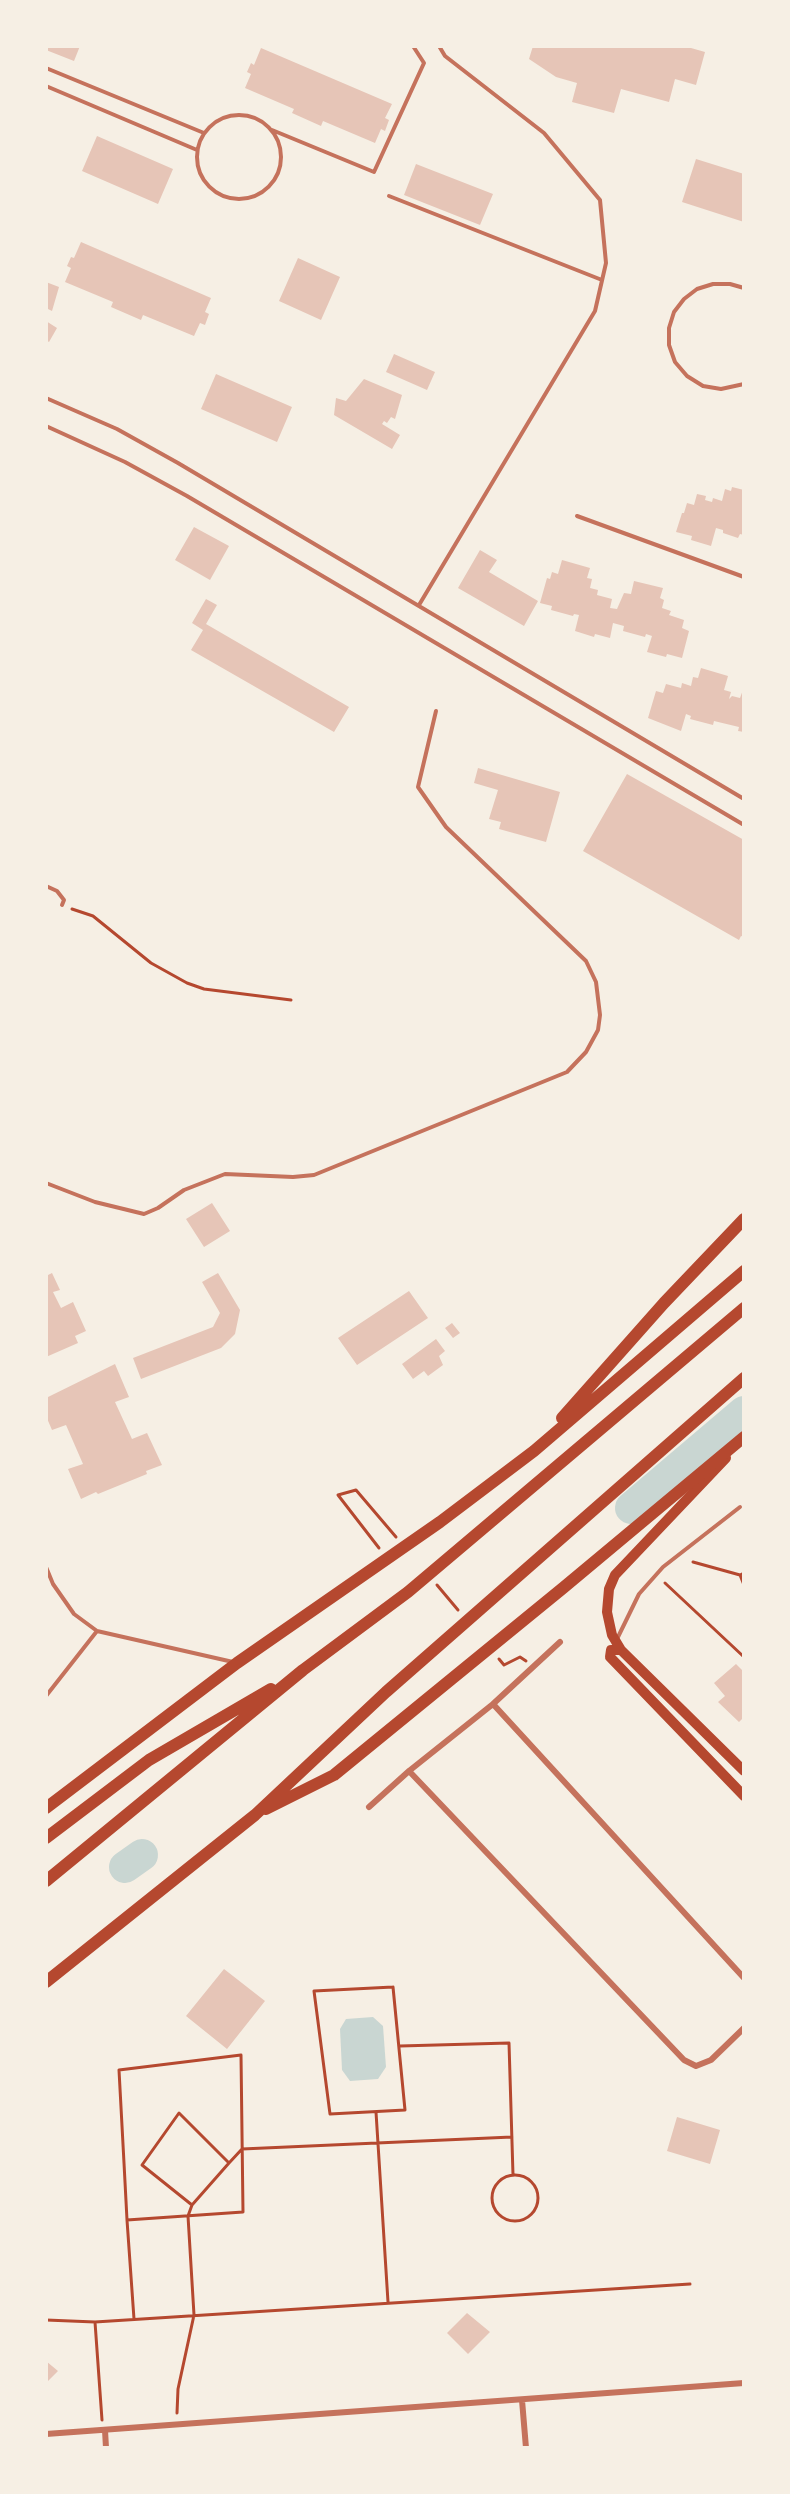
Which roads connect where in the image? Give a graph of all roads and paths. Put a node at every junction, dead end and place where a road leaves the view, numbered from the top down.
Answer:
1 (414, 46) edge
2 (439, 46) edge
3 (46, 68) edge
4 (46, 86) edge
5 (271, 129) junction
6 (204, 133) junction
7 (197, 150) junction
8 (389, 196) dead end
9 (602, 280) junction
10 (744, 288) edge
11 (744, 384) edge
12 (46, 398) edge
13 (46, 426) edge
14 (577, 516) dead end
15 (744, 577) edge
16 (419, 605) junction
17 (436, 711) dead end
18 (744, 799) edge
19 (744, 825) edge
20 (46, 886) edge
21 (62, 905) joint
22 (291, 1000) dead end
23 (46, 1183) edge
24 (744, 1219) edge
25 (744, 1271) edge
26 (744, 1308) edge
27 (744, 1378) edge
28 (744, 1438) edge
29 (534, 1451) junction
30 (356, 1490) dead end
31 (740, 1507) dead end
32 (388, 1559) junction
33 (693, 1562) dead end
34 (46, 1568) edge
35 (742, 1574) edge
36 (665, 1582) dead end
37 (744, 1585) edge
38 (97, 1631) junction
39 (560, 1642) dead end
40 (618, 1646) junction
41 (520, 1657) dead end
42 (744, 1657) edge
43 (237, 1663) junction
44 (504, 1665) dead end
45 (303, 1670) junction
46 (46, 1696) edge
47 (493, 1704) junction
48 (409, 1771) junction
49 (744, 1771) edge
50 (744, 1796) edge
51 (369, 1807) dead end
52 (46, 1808) edge
53 (255, 1815) junction
54 (46, 1838) edge
55 (46, 1881) edge
56 (744, 1978) edge
57 (46, 1982) edge
58 (744, 2028) edge
59 (399, 2046) junction
60 (376, 2112) junction
61 (512, 2137) junction
62 (379, 2143) junction
63 (242, 2149) junction
64 (229, 2163) junction
65 (513, 2175) junction
66 (192, 2205) junction
67 (188, 2216) junction
68 (127, 2220) junction
69 (690, 2284) dead end
70 (388, 2303) junction
71 (194, 2316) junction
72 (134, 2319) junction
73 (46, 2320) edge
74 (95, 2322) junction
75 (744, 2383) edge
76 (522, 2400) junction
77 (178, 2425) junction
78 (105, 2430) junction
79 (46, 2434) edge
80 (106, 2448) edge
81 (526, 2448) edge

1 - 5 lane
2 - 9 lane
3 - 6 lane
4 - 7 lane
5 - 6 lane
5 - 7 lane
6 - 7 lane
8 - 9 lane
9 - 16 lane
10 - 11 lane
12 - 16 lane
13 - 19 lane
14 - 15 lane
16 - 18 lane
17 - 23 lane
20 - 21 lane
21 - 22 path
24 - 29 highway
25 - 29 highway
26 - 45 highway
27 - 53 highway
28 - 40 main road
28 - 53 highway
29 - 32 highway
30 - 32 path
31 - 40 lane
32 - 43 highway
33 - 35 path
34 - 38 lane
35 - 37 path
36 - 42 path
38 - 43 lane
38 - 46 lane
39 - 47 street
40 - 49 main road
40 - 50 main road
41 - 44 path
43 - 52 highway
45 - 54 highway
45 - 55 highway
47 - 48 street
47 - 56 street
48 - 51 street
48 - 58 street
53 - 57 highway
59 - 60 path
59 - 60 path
59 - 61 path
60 - 62 path
61 - 62 path
61 - 65 path
62 - 63 path
62 - 70 path
63 - 64 path
63 - 67 path
63 - 68 path
64 - 66 path
64 - 66 path
65 - 65 path
66 - 67 path
67 - 68 path
67 - 71 path
68 - 72 path
69 - 70 path
70 - 71 path
71 - 72 path
71 - 77 path
72 - 74 path
73 - 74 path
74 - 78 path
75 - 76 street
76 - 77 street
76 - 81 street
77 - 78 street
78 - 79 street
78 - 80 street

